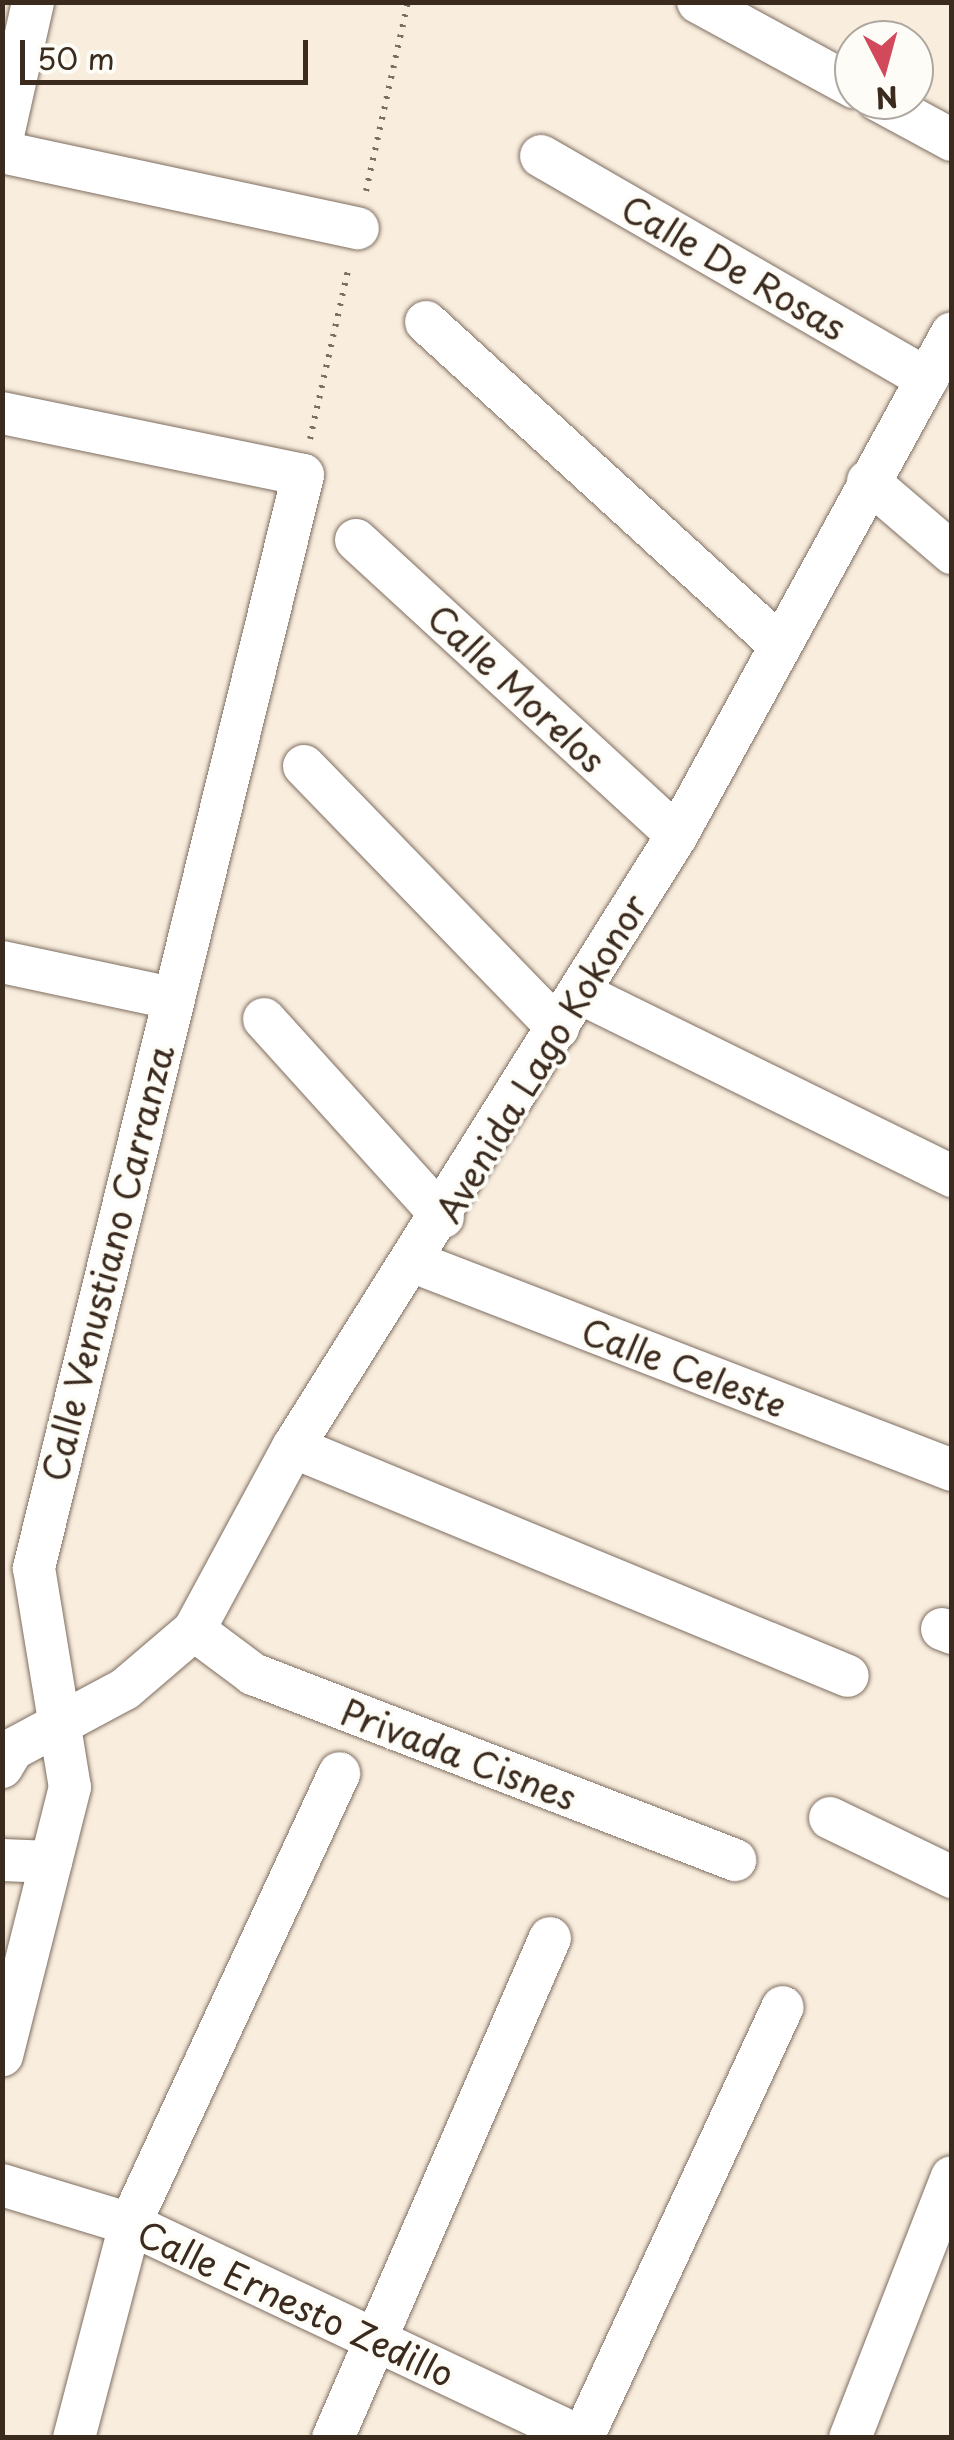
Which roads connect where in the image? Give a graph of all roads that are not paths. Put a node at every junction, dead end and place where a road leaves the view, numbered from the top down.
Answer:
1 (33, 2) edge
2 (698, 2) edge
3 (834, 76) edge
4 (915, 120) edge
5 (2, 140) edge
6 (952, 140) edge
7 (2, 152) edge
8 (541, 156) dead end
9 (358, 228) dead end
10 (426, 322) dead end
11 (952, 332) edge
12 (927, 378) junction
13 (2, 413) edge
14 (868, 481) junction
15 (356, 540) dead end
16 (952, 553) edge
17 (776, 642) junction
18 (304, 766) dead end
19 (677, 836) junction
20 (2, 962) edge
21 (171, 998) junction
22 (569, 1010) junction
23 (264, 1018) dead end
24 (952, 1176) edge
25 (444, 1217) junction
26 (416, 1263) junction
27 (293, 1448) junction
28 (952, 1470) edge
29 (18, 1566) edge
30 (194, 1630) junction
31 (848, 1676) dead end
32 (62, 1728) junction
33 (2, 1767) edge
34 (339, 1773) dead end
35 (830, 1818) dead end
36 (2, 1860) edge
37 (735, 1860) dead end
38 (51, 1862) junction
39 (952, 1876) edge
40 (550, 1938) dead end
41 (783, 2007) dead end
42 (2, 2056) edge
43 (952, 2177) edge
44 (2, 2184) edge
45 (130, 2224) junction
46 (373, 2340) junction
47 (583, 2437) edge
48 (74, 2438) edge
49 (334, 2438) edge
50 (850, 2438) edge

1 - 5 street
2 - 3 street
4 - 6 street
7 - 9 street
8 - 12 street, Calle De Rosas
10 - 17 street
11 - 12 street, Avenida Lago Kokonor
12 - 14 street, Avenida Lago Kokonor
13 - 21 street, Calle Venustiano Carranza
14 - 16 street
14 - 17 street, Avenida Lago Kokonor
15 - 19 street, Calle Morelos
17 - 19 street, Avenida Lago Kokonor
18 - 22 street
19 - 22 street, Avenida Lago Kokonor
20 - 21 street
21 - 29 street, Calle Venustiano Carranza
22 - 24 street
22 - 25 street, Avenida Lago Kokonor
23 - 25 street
25 - 26 street, Avenida Lago Kokonor
26 - 27 street, Avenida Lago Kokonor
26 - 28 street, Calle Celeste
27 - 30 street, Avenida Lago Kokonor
27 - 31 street
29 - 32 street, Calle Venustiano Carranza
30 - 32 street, Avenida Lago Kokonor
30 - 37 street, Privada Cisnes
32 - 33 street, Avenida Lago Kokonor
32 - 38 street, Calle Venustiano Carranza
34 - 45 street
35 - 39 street
36 - 38 street
38 - 42 street, Calle Venustiano Carranza
40 - 46 street
41 - 47 street
43 - 50 street
44 - 45 street, Calle Ernesto Zedillo
45 - 46 street, Calle Ernesto Zedillo
45 - 48 street
46 - 47 street, Calle Ernesto Zedillo
46 - 49 street

